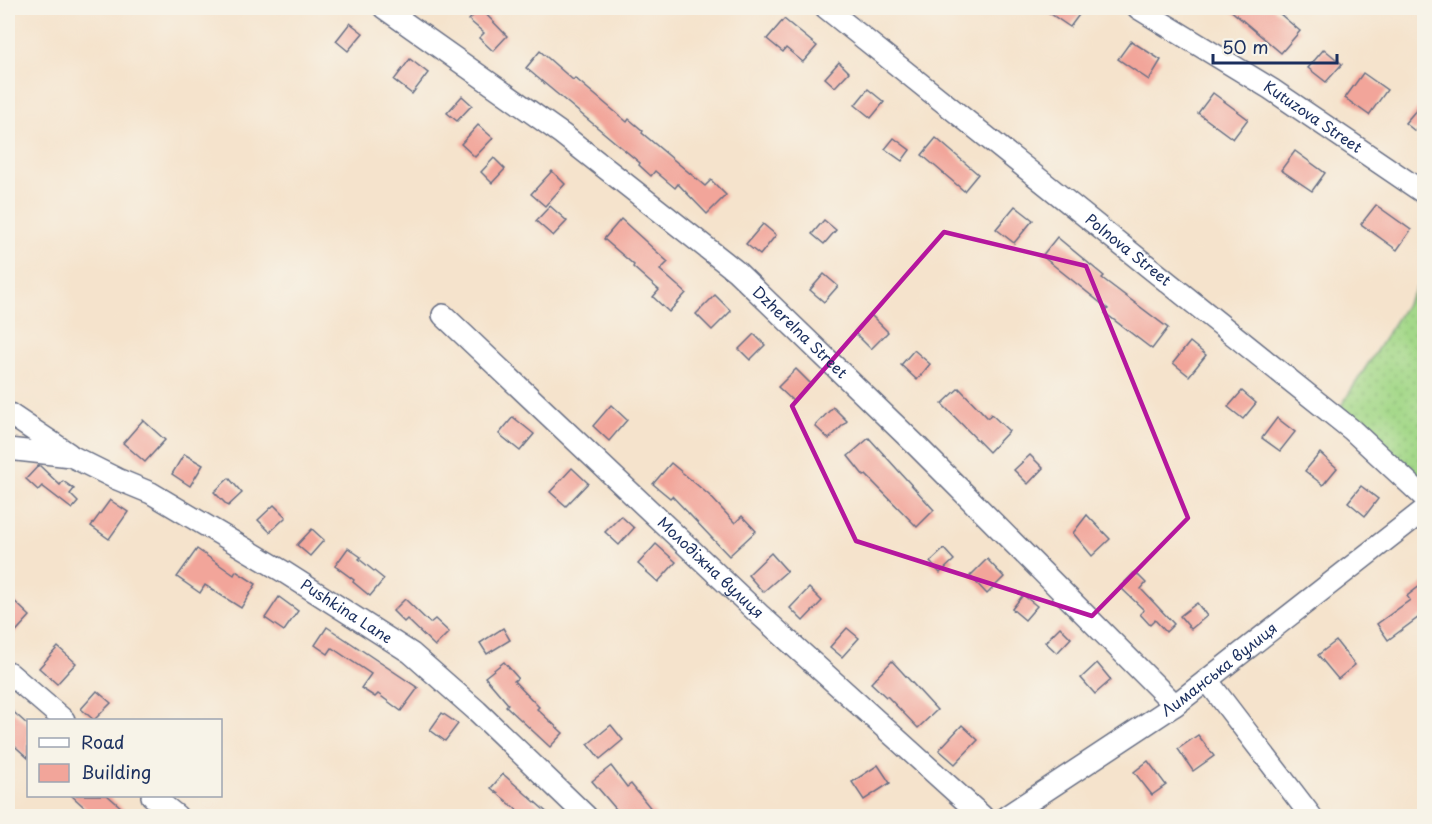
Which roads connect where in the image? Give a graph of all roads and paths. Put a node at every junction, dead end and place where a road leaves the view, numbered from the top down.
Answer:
1 (384, 8) edge
2 (826, 8) edge
3 (1138, 8) edge
4 (1425, 193) edge
5 (443, 315) dead end
6 (8, 413) edge
7 (8, 449) edge
8 (71, 456) junction
9 (1425, 497) edge
10 (1425, 510) edge
11 (8, 672) edge
12 (1207, 680) junction
13 (1174, 705) junction
14 (63, 719) edge
15 (154, 797) edge
16 (177, 816) edge
17 (586, 816) edge
18 (982, 816) edge
19 (1007, 816) edge
20 (1311, 816) edge

1 - 13 street, Dzherelna Street
2 - 9 street, Polnova Street
3 - 4 street, Kutuzova Street
5 - 18 street, Молодіжна вулиця
6 - 8 street, Pushkina Lane
7 - 8 street, Pushkina Lane
8 - 17 street, Pushkina Lane
10 - 12 street, Лиманська вулиця
11 - 14 street
12 - 13 street, Лиманська вулиця
12 - 20 street
13 - 19 street, Лиманська вулиця
15 - 16 street

